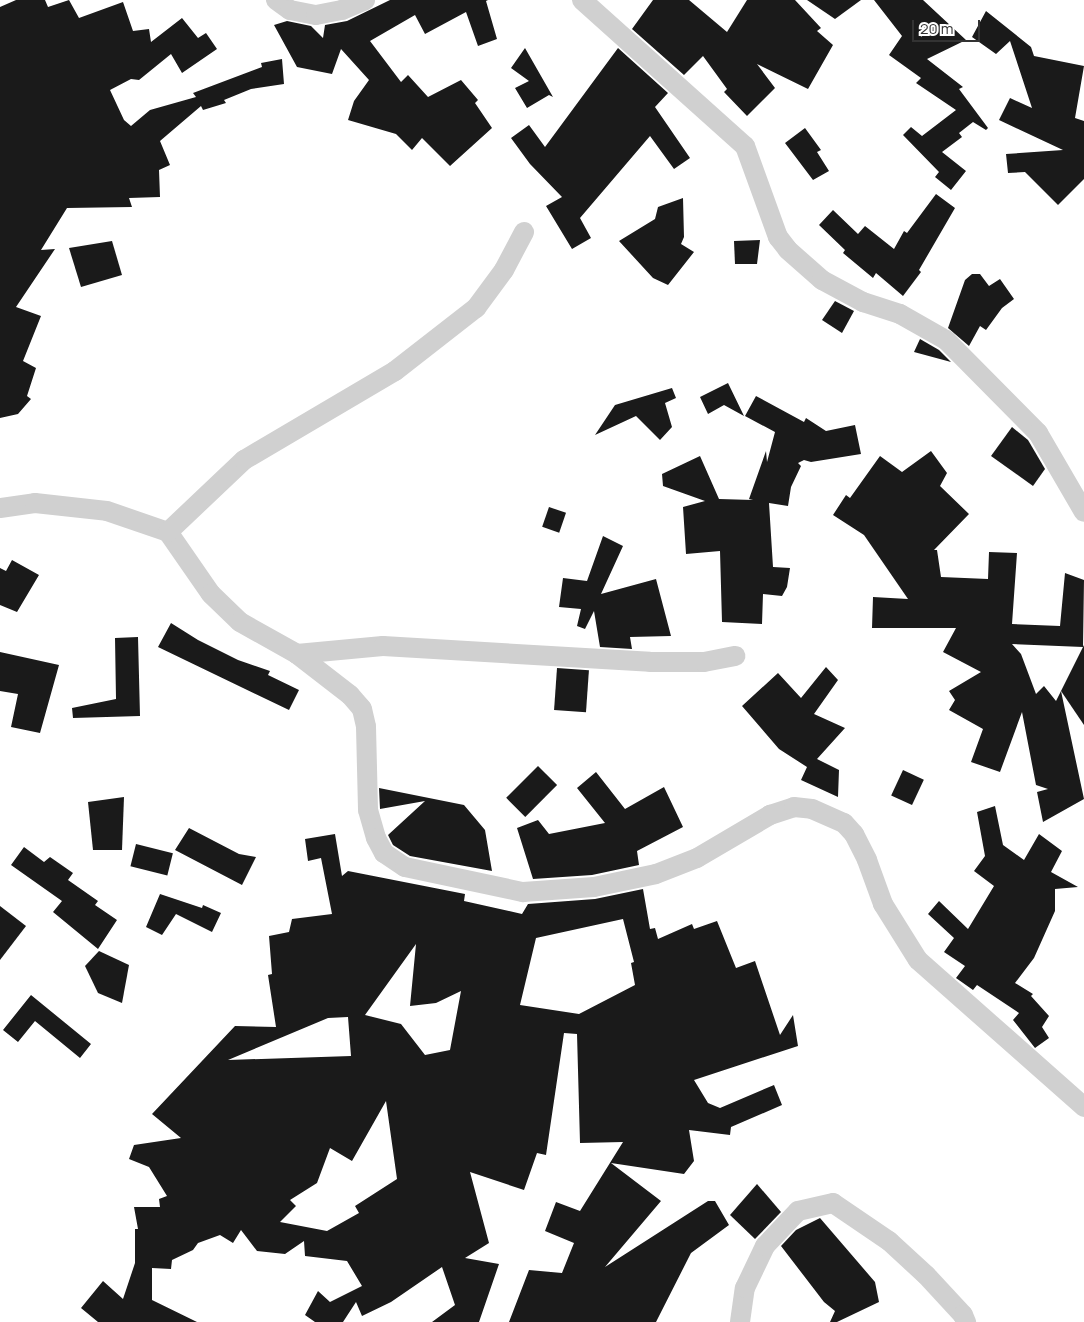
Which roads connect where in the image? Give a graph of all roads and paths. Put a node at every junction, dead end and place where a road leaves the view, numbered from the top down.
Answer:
1 (276, 0) edge
2 (365, 0) edge
3 (582, 0) edge
4 (524, 232) dead end
5 (0, 508) edge
6 (1084, 512) edge
7 (168, 532) junction
8 (297, 654) junction
9 (735, 656) dead end
10 (1084, 1107) edge
11 (740, 1322) edge
12 (966, 1322) edge

1 - 2 street
3 - 6 street
4 - 7 street
5 - 7 street
7 - 8 street
8 - 9 street
8 - 10 street
11 - 12 street

